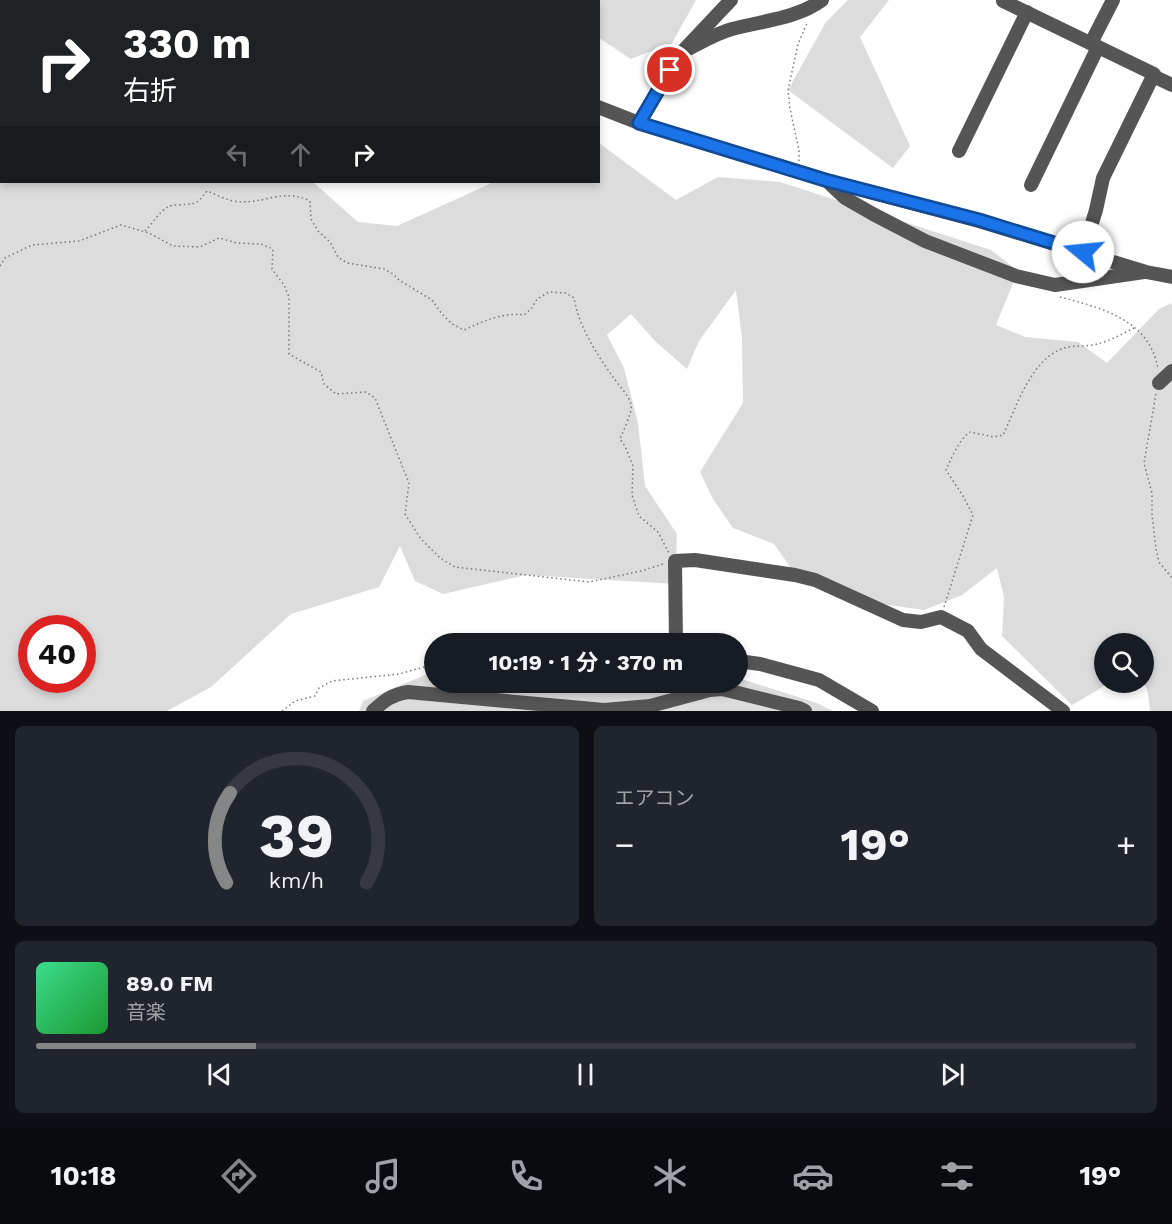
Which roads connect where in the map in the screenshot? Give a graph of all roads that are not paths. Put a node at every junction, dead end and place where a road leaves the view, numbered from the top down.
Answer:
1 (731, 0) edge
2 (1113, 0) edge
3 (1003, 1) edge
4 (817, 4) edge
5 (1027, 12) junction
6 (1095, 45) junction
7 (681, 52) junction
8 (1153, 76) junction
9 (1172, 85) edge
10 (600, 107) edge
11 (639, 123) junction
12 (959, 151) dead end
13 (825, 180) junction
14 (1031, 185) dead end
15 (1083, 252) junction
16 (1146, 272) junction
17 (1172, 277) edge
18 (1172, 370) edge
19 (1159, 383) road end
20 (676, 633) edge
21 (748, 662) edge
22 (801, 710) edge
23 (373, 711) edge
24 (872, 711) edge
25 (1063, 711) edge

1 - 7 street
2 - 6 street
3 - 5 street
4 - 7 street
5 - 6 street
5 - 12 street
6 - 8 street
6 - 14 street
7 - 11 street
8 - 9 street
8 - 15 street
10 - 11 street
11 - 13 street
13 - 15 street
13 - 16 street
15 - 16 street
16 - 17 street
18 - 19 street
20 - 25 street
21 - 24 street
22 - 23 street

